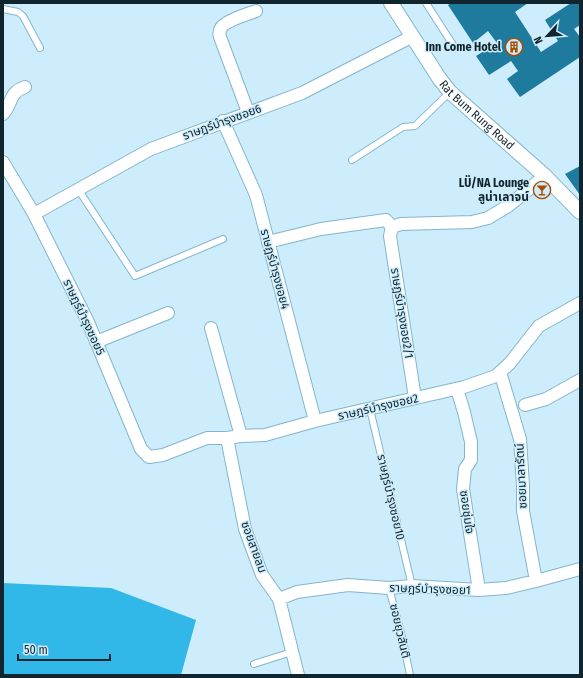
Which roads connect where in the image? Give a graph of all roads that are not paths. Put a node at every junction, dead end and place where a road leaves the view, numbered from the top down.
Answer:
1 (391, 3) edge
2 (426, 3) edge
3 (3, 9) edge
4 (256, 11) dead end
5 (413, 36) junction
6 (40, 48) dead end
7 (455, 48) dead end
8 (25, 87) dead end
9 (450, 92) junction
10 (248, 112) junction
11 (3, 114) edge
12 (223, 121) junction
13 (352, 160) dead end
14 (3, 162) edge
15 (545, 176) junction
16 (8, 182) edge
17 (78, 189) junction
18 (580, 212) edge
19 (34, 214) junction
20 (392, 227) junction
21 (223, 239) dead end
22 (268, 242) junction
23 (580, 303) edge
24 (168, 313) dead end
25 (211, 328) dead end
26 (96, 342) junction
27 (500, 372) junction
28 (580, 380) edge
29 (456, 389) junction
30 (415, 398) junction
31 (525, 405) dead end
32 (370, 409) junction
33 (315, 421) junction
34 (241, 436) junction
35 (227, 438) junction
36 (149, 457) joint
37 (580, 569) edge
38 (536, 582) junction
39 (412, 586) junction
40 (389, 588) junction
41 (479, 590) junction
42 (279, 599) junction
43 (292, 652) junction
44 (254, 664) dead end
45 (298, 675) edge
46 (410, 675) edge

1 - 5 street, Rat Bum Rung Road
2 - 7 lane
3 - 6 lane
4 - 10 street
5 - 9 street, Rat Bum Rung Road
5 - 10 street, ราษฎร์บำรุงซอย6
8 - 11 street
9 - 13 lane
9 - 15 street, Rat Bum Rung Road
10 - 12 street, ราษฎร์บำรุงซอย6
12 - 17 street, ราษฎร์บำรุงซอย6
12 - 22 street, ราษฎร์บำรุงซอย4
14 - 16 street, ราษฎร์บำรุงซอย5
15 - 18 street, Rat Bum Rung Road
15 - 20 street
16 - 19 street, ราษฎร์บำรุงซอย5
17 - 19 street, ราษฎร์บำรุงซอย6
17 - 21 lane
19 - 26 street, ราษฎร์บำรุงซอย5
20 - 22 street
20 - 30 street, ราษฎร์บำรุงซอย2/1
22 - 33 street, ราษฎร์บำรุงซอย4
23 - 27 street, ราษฎร์บำรุงซอย2
24 - 26 street
25 - 34 street
26 - 36 street, ราษฎร์บำรุงซอย5
27 - 29 street, ราษฎร์บำรุงซอย2
27 - 38 street, ซอยมาลารัตน์
28 - 31 street
29 - 30 street, ราษฎร์บำรุงซอย2
29 - 41 street, ซอยชุ่มใจ
30 - 32 street, ราษฎร์บำรุงซอย2
32 - 33 street, ราษฎร์บำรุงซอย2
32 - 39 lane, ราษฎร์บำรุงซอย10
33 - 34 street, ราษฎร์บำรุงซอย2
34 - 35 street, ราษฎร์บำรุงซอย2
35 - 36 street, ราษฎร์บำรุงซอย2
35 - 42 street, ซอยสายลม
37 - 38 street, ราษฎร์บำรุงซอย1
38 - 41 street, ราษฎร์บำรุงซอย1
39 - 40 street, ราษฎร์บำรุงซอย1
39 - 41 street, ราษฎร์บำรุงซอย1
40 - 42 street, ราษฎร์บำรุงซอย1
40 - 46 lane, ซอยยุวสันติ
42 - 43 street, ซอยสายลม
43 - 44 lane
43 - 45 street, ซอยสายลม

